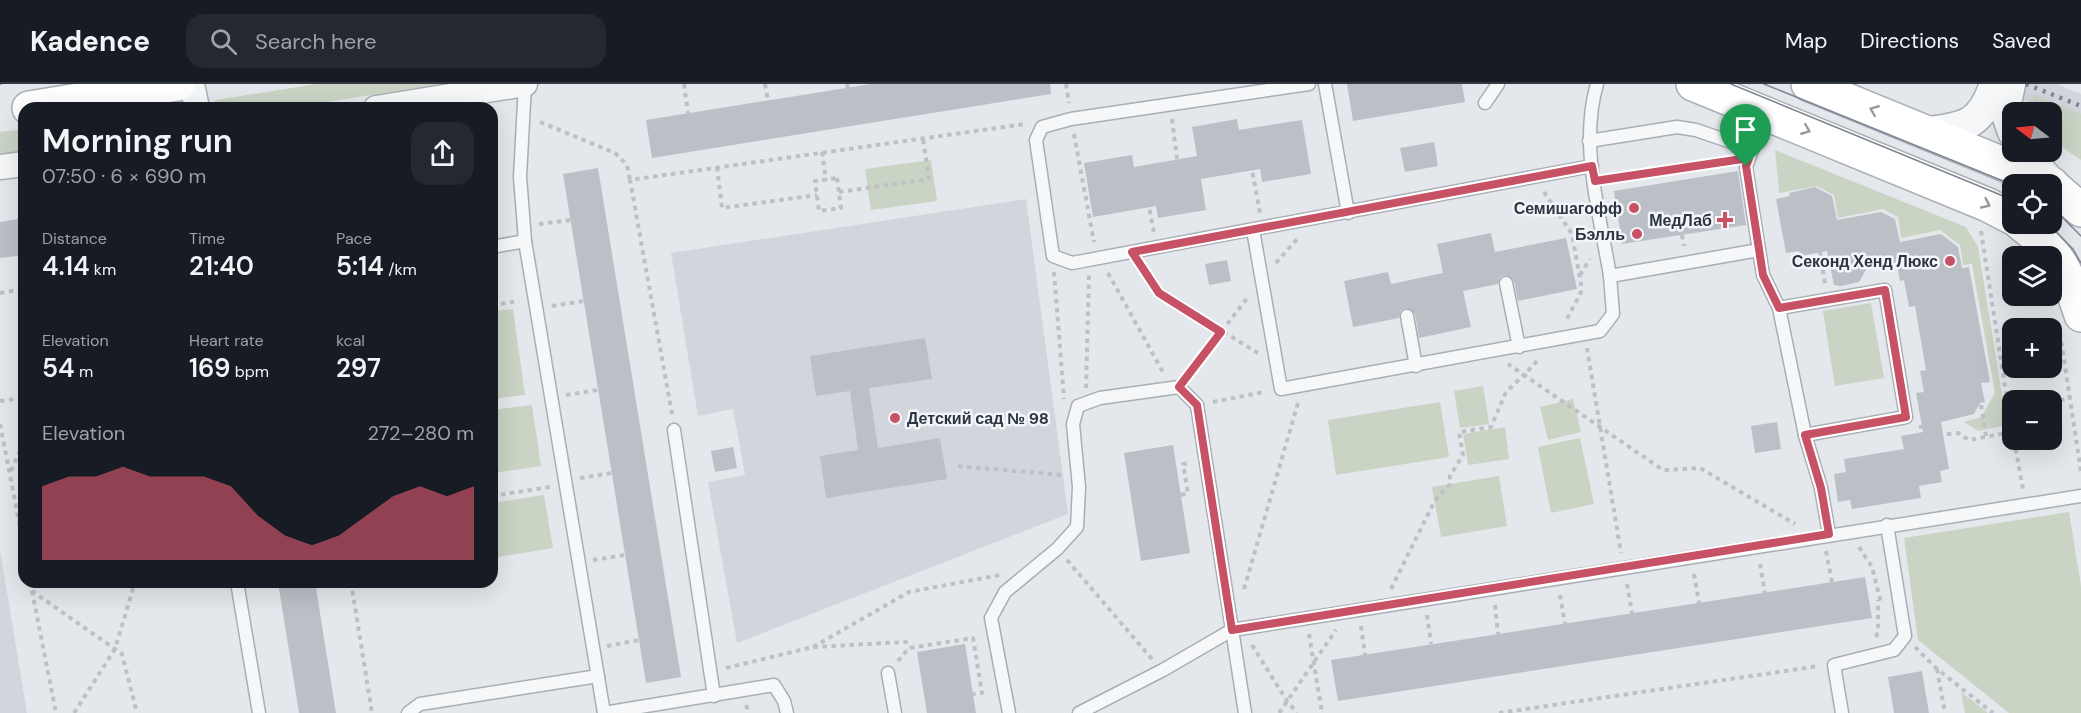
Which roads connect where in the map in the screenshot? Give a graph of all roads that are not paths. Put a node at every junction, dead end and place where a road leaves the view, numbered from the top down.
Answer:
1 (178, 84) edge
2 (192, 84) edge
3 (525, 84) edge
4 (1309, 84) edge
5 (1325, 84) edge
6 (1498, 84) edge
7 (1597, 84) edge
8 (1693, 84) edge
9 (1808, 84) edge
10 (66, 102) edge
11 (196, 102) edge
12 (413, 102) edge
13 (1485, 103) dead end
14 (2002, 103) edge
15 (18, 110) edge
16 (0, 113) edge
17 (1766, 113) junction
18 (1928, 132) junction
19 (1589, 141) junction
20 (1750, 154) junction
21 (2033, 162) edge
22 (18, 165) edge
23 (1592, 166) junction
24 (0, 167) edge
25 (2026, 174) edge
26 (2043, 174) edge
27 (2062, 194) edge
28 (2081, 210) edge
29 (1348, 213) junction
30 (2002, 213) edge
31 (1258, 229) junction
32 (2034, 234) edge
33 (525, 241) junction
34 (498, 246) edge
35 (1759, 250) junction
36 (1610, 276) junction
37 (1506, 283) dead end
38 (1779, 308) junction
39 (1407, 316) dead end
40 (2070, 319) edge
41 (1519, 347) junction
42 (1416, 366) junction
43 (674, 430) road end
44 (1805, 435) junction
45 (2081, 496) edge
46 (1887, 525) junction
47 (1826, 534) junction
48 (238, 588) edge
49 (1237, 630) junction
50 (888, 673) road end
51 (598, 676) junction
52 (714, 696) junction
53 (259, 713) edge
54 (408, 713) edge
55 (604, 713) edge
56 (787, 713) edge
57 (895, 713) edge
58 (1009, 713) edge
59 (1079, 713) edge
60 (1245, 713) edge
61 (1842, 713) edge

1 - 10 main road
2 - 11 street
3 - 12 street
3 - 33 lane
4 - 31 lane
5 - 29 lane
6 - 13 lane
7 - 19 lane
8 - 17 main road
18 -> 9 main road
14 - 18 street
15 - 16 main road
17 - 20 lane
17 -> 30 main road
18 - 25 main road
19 - 20 lane
19 - 23 lane
20 - 35 lane
21 - 26 street
22 - 24 street
23 - 29 lane
23 - 36 lane
27 - 28 main road
29 - 31 lane
31 - 42 lane
32 - 40 main road
33 - 34 lane
33 - 51 lane
35 - 36 lane
35 - 38 lane
36 - 41 lane
37 - 41 lane
38 - 44 lane
38 - 44 lane
39 - 42 lane
41 - 42 lane
43 - 52 lane
44 - 47 lane
45 - 46 lane
46 - 47 lane
46 - 61 lane
47 - 49 lane
48 - 53 lane
49 - 58 lane
49 - 59 lane
49 - 60 lane
50 - 57 lane
51 - 54 lane
51 - 55 lane
52 - 55 lane
52 - 56 lane

